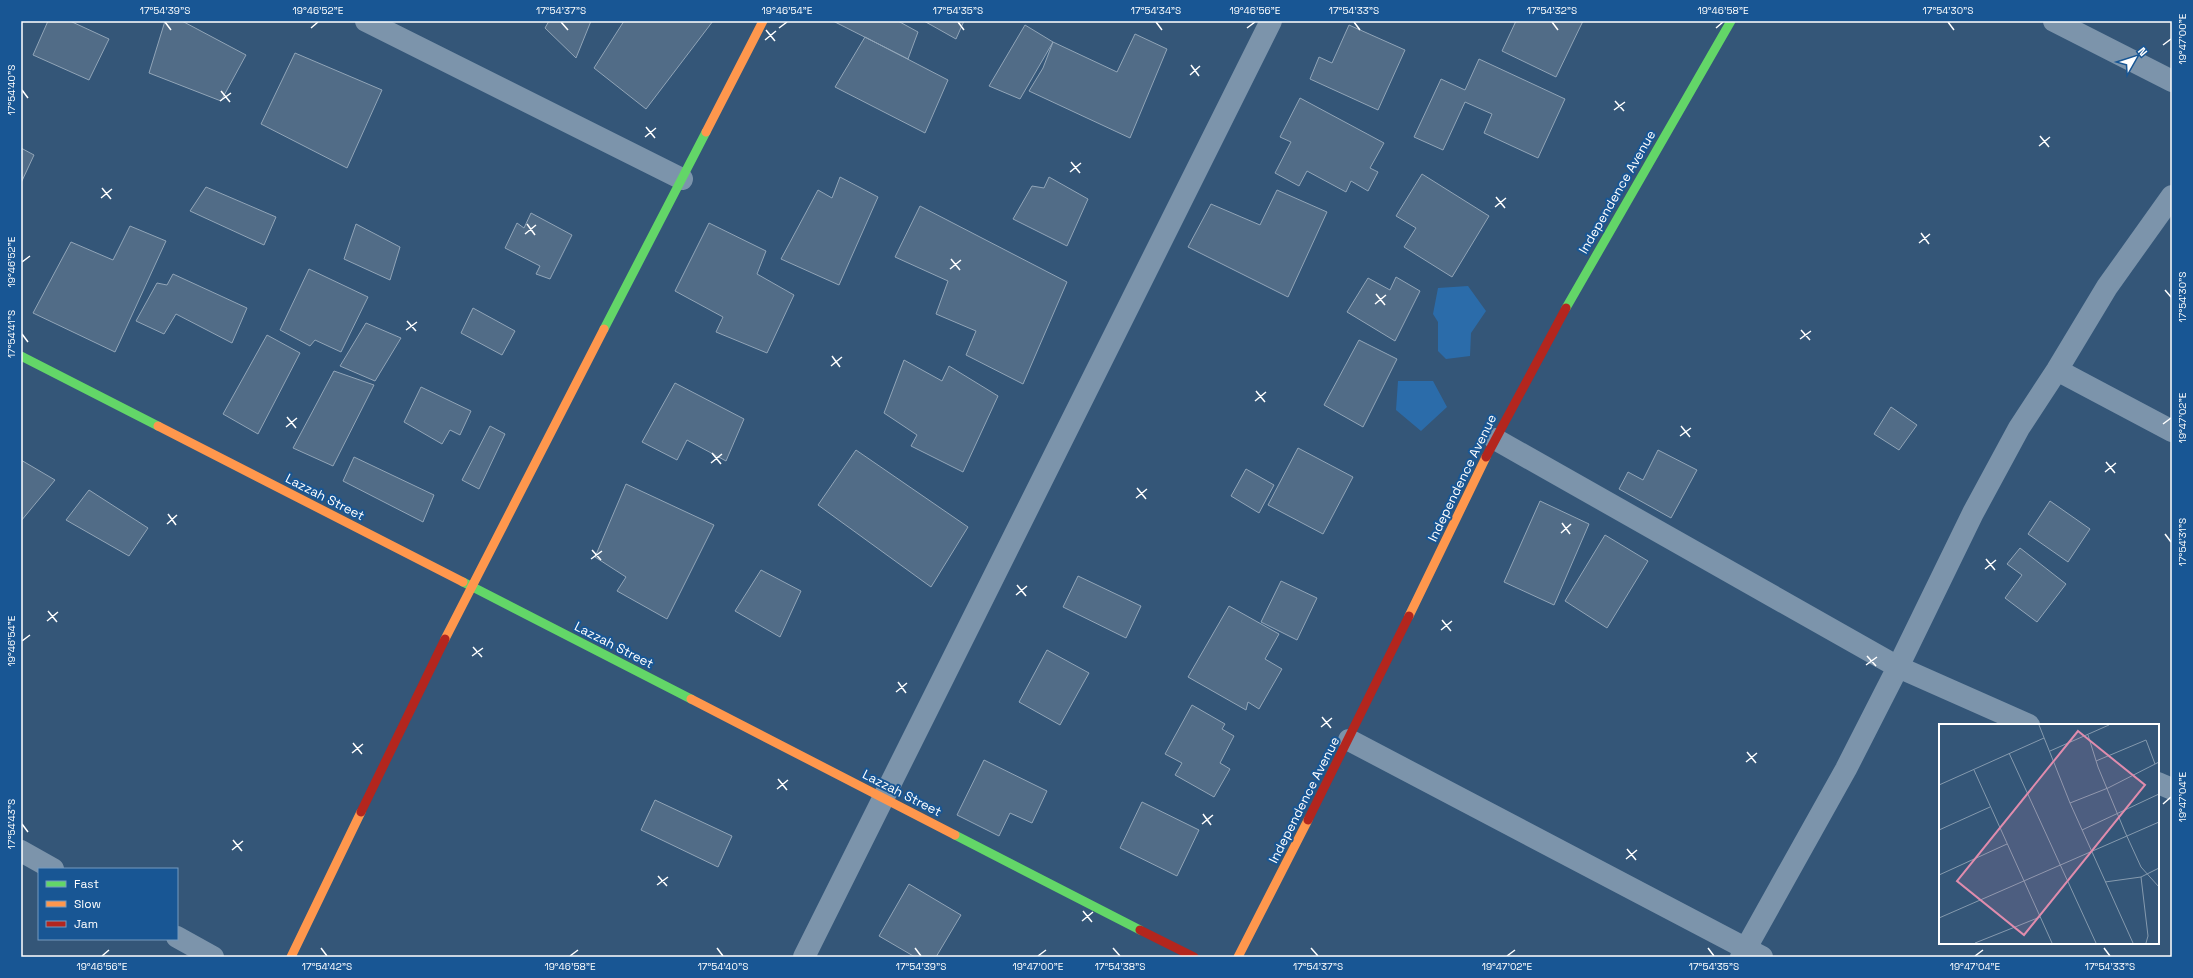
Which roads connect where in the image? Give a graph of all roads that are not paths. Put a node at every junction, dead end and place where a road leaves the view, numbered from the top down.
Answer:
1 (366, 21) edge
2 (763, 21) edge
3 (1271, 21) edge
4 (1731, 21) edge
5 (2054, 21) edge
6 (2172, 81) edge
7 (682, 179) junction
8 (2172, 196) edge
9 (21, 356) edge
10 (2057, 370) junction
11 (2172, 431) edge
12 (1495, 439) junction
13 (471, 586) junction
14 (1898, 667) junction
15 (2027, 724) edge
16 (1349, 740) junction
17 (2159, 783) edge
18 (2172, 789) edge
19 (884, 799) junction
20 (21, 851) edge
21 (51, 868) edge
22 (178, 938) edge
23 (1750, 955) edge
24 (213, 957) edge
25 (291, 957) edge
26 (804, 957) edge
27 (1194, 957) edge
28 (1238, 957) edge

1 - 7 street
2 - 7 street
3 - 19 street
4 - 12 street, Independence Avenue
5 - 6 street
7 - 13 street
8 - 10 street
9 - 13 street, Lazzah Street
10 - 11 street
10 - 14 street
12 - 14 street
12 - 16 street, Independence Avenue
13 - 19 street, Lazzah Street
13 - 25 street
14 - 15 street
14 - 23 street
16 - 23 street
16 - 28 street, Independence Avenue
17 - 18 street
19 - 26 street
19 - 27 street, Lazzah Street
20 - 21 street
22 - 24 street

